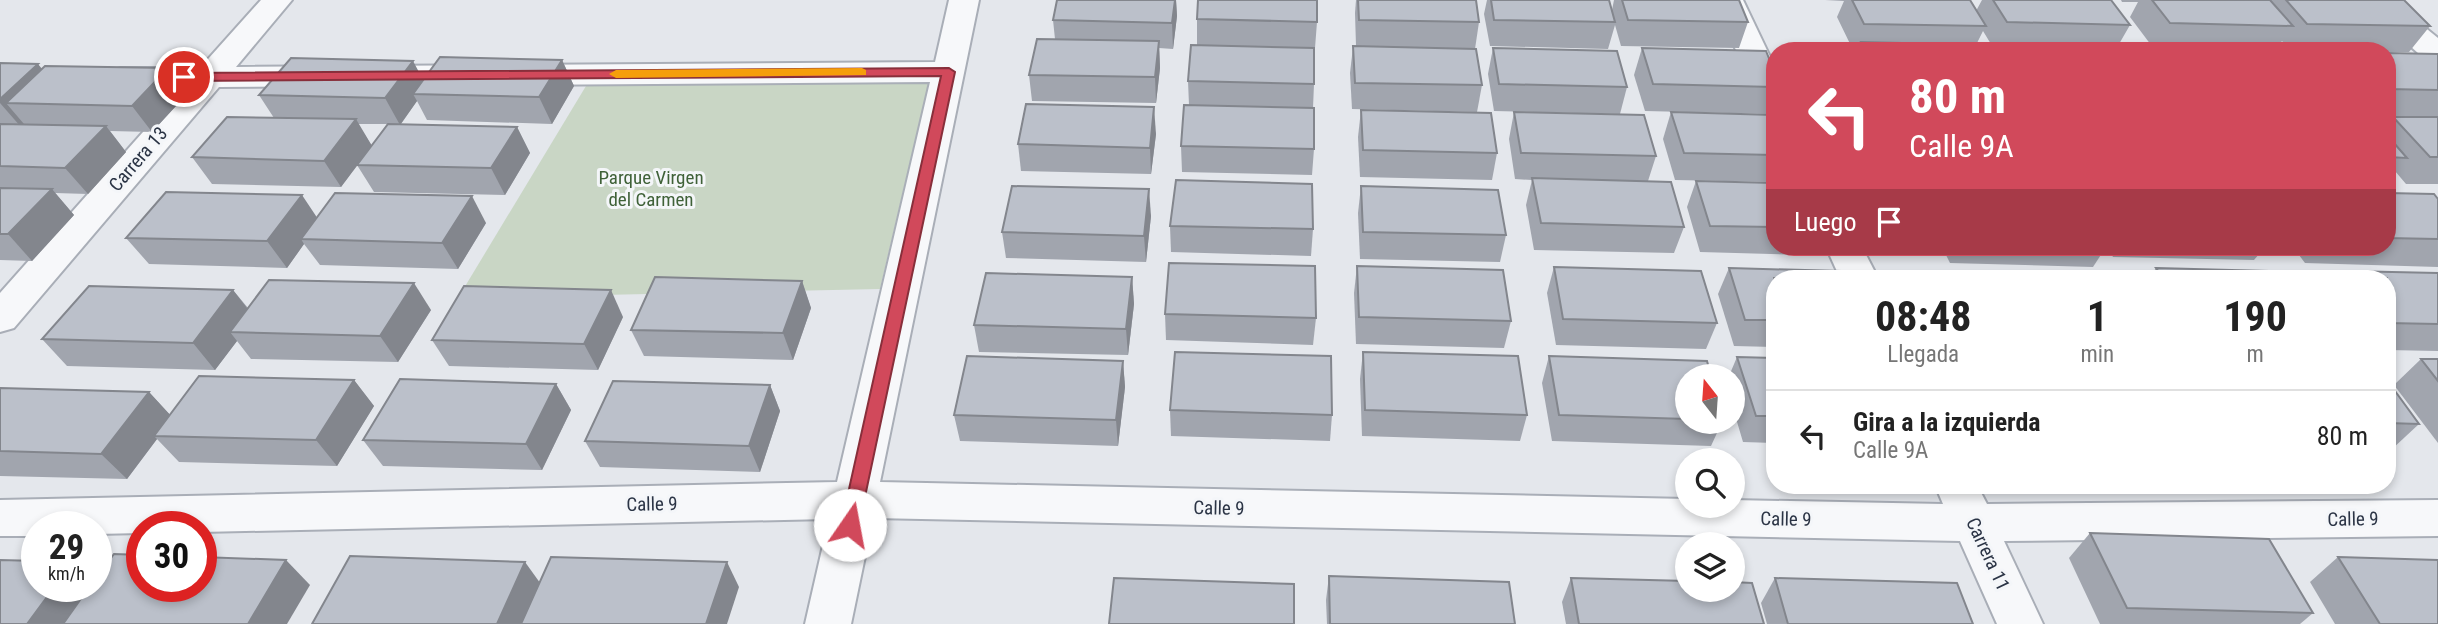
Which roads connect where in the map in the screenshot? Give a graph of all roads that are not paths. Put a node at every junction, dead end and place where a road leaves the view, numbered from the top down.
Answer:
1 (277, 0) edge
2 (964, 0) edge
3 (1728, 0) edge
4 (2373, 0) edge
5 (2438, 54) edge
6 (949, 72) junction
7 (210, 77) junction
8 (98, 79) edge
9 (1766, 81) edge
10 (0, 318) edge
11 (855, 500) junction
12 (1965, 504) edge
13 (0, 518) edge
14 (2438, 518) edge
15 (828, 624) edge
16 (2020, 624) edge

1 - 7 street, Carrera 13
2 - 6 street
3 - 9 street
4 - 5 street
6 - 7 street
6 - 11 street
7 - 8 street
7 - 10 street, Carrera 13
11 - 12 street, Calle 9
11 - 13 street, Calle 9
11 - 15 street
12 - 14 street, Calle 9
12 - 16 street, Carrera 11

